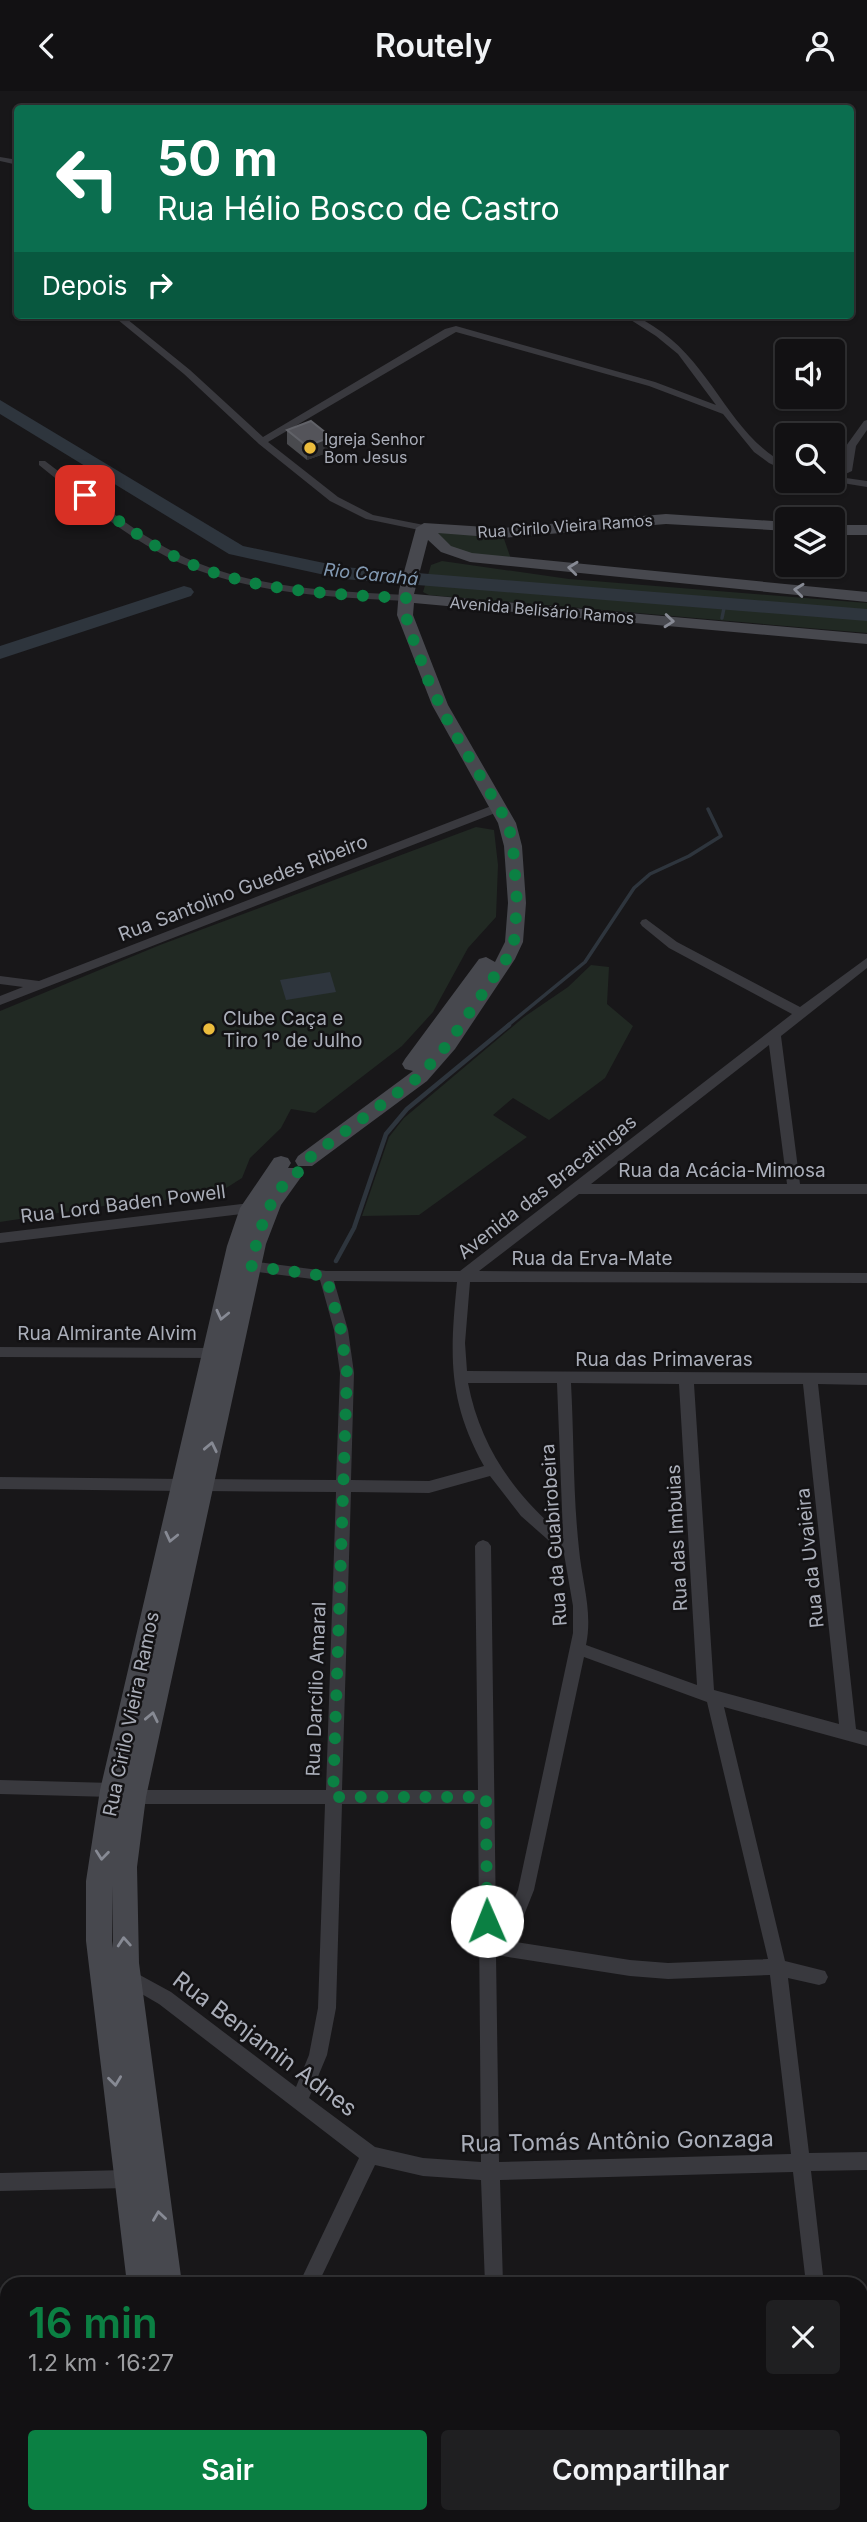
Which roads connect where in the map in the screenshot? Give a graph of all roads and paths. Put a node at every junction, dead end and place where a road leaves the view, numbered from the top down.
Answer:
1 (121, 319) edge
2 (635, 319) edge
3 (727, 412) junction
4 (866, 427) edge
5 (262, 442) junction
6 (42, 463) dead end
7 (775, 463) edge
8 (845, 472) edge
9 (845, 479) edge
10 (867, 484) edge
11 (775, 526) edge
12 (424, 528) junction
13 (845, 530) edge
14 (867, 530) edge
15 (407, 594) junction
16 (867, 597) edge
17 (867, 639) edge
18 (499, 807) junction
19 (646, 923) dead end
20 (867, 962) edge
21 (0, 980) edge
22 (40, 986) junction
23 (0, 1001) edge
24 (801, 1013) junction
25 (774, 1034) junction
26 (292, 1163) junction
27 (577, 1189) junction
28 (794, 1189) junction
29 (867, 1189) edge
30 (250, 1207) junction
31 (0, 1238) edge
32 (242, 1265) junction
33 (326, 1276) junction
34 (464, 1276) junction
35 (867, 1278) edge
36 (0, 1352) edge
37 (213, 1353) junction
38 (461, 1377) junction
39 (564, 1377) junction
40 (686, 1378) junction
41 (810, 1378) junction
42 (867, 1378) edge
43 (493, 1469) junction
44 (0, 1483) edge
45 (193, 1485) junction
46 (343, 1487) junction
47 (483, 1546) dead end
48 (571, 1551) junction
49 (579, 1649) junction
50 (710, 1696) junction
51 (848, 1733) junction
52 (867, 1739) edge
53 (0, 1787) edge
54 (123, 1793) junction
55 (333, 1797) junction
56 (486, 1797) junction
57 (487, 1945) junction
58 (778, 1967) junction
59 (127, 1976) junction
60 (819, 1977) dead end
61 (299, 2101) junction
62 (370, 2155) junction
63 (867, 2161) edge
64 (801, 2163) junction
65 (490, 2170) junction
66 (127, 2179) junction
67 (0, 2182) edge
68 (140, 2277) edge
69 (167, 2277) edge
70 (311, 2277) edge
71 (494, 2277) edge
72 (814, 2277) edge

1 - 5 street
2 - 3 street
3 - 5 street
3 - 7 street
4 - 8 street
5 - 12 street
6 - 15 street, Avenida Belisário Ramos
9 - 10 street
11 - 12 main road, Rua Cirilo Vieira Ramos
12 - 15 main road, Rua Cirilo Vieira Ramos
16 -> 12 main road
13 - 14 main road
15 -> 17 main road, Avenida Belisário Ramos
15 - 18 main road, Rua Cirilo Vieira Ramos
18 - 22 street, Rua Santolino Guedes Ribeiro
18 - 26 main road, Rua Cirilo Vieira Ramos
19 - 24 street
20 - 24 street, Avenida das Bracatingas
21 - 22 street
22 - 23 street, Rua Santolino Guedes Ribeiro
24 - 25 street, Avenida das Bracatingas
25 - 27 street, Avenida das Bracatingas
25 - 28 street
26 - 30 main road, Rua Cirilo Vieira Ramos
26 - 32 main road, Rua Cirilo Vieira Ramos
27 - 28 street, Rua da Acácia-Mimosa
27 - 34 street, Avenida das Bracatingas
28 - 29 street, Rua da Acácia-Mimosa
30 - 31 street, Rua Lord Baden Powell
30 - 32 main road, Rua Cirilo Vieira Ramos
32 - 33 street, Rua da Erva-Mate
32 -> 37 main road, Rua Cirilo Vieira Ramos
45 -> 32 main road, Rua Cirilo Vieira Ramos
33 - 34 street, Rua da Erva-Mate
33 - 46 street, Rua Darcílio Amaral
34 - 35 street, Rua da Erva-Mate
34 - 38 street, Avenida das Bracatingas
36 - 37 street, Rua Almirante Alvim
37 - 45 main road, Rua Cirilo Vieira Ramos
38 - 39 street, Rua das Primaveras
38 - 43 street, Avenida das Bracatingas
39 - 40 street, Rua das Primaveras
39 - 48 street, Rua da Guabirobeira
40 - 41 street, Rua das Primaveras
40 - 50 street, Rua das Imbuias
41 - 42 street, Rua das Primaveras
41 - 51 street, Rua da Uvaieira
43 - 46 street
43 - 48 street, Avenida das Bracatingas
44 - 45 street
45 - 46 street
45 - 54 main road, Rua Cirilo Vieira Ramos
46 - 55 street, Rua Darcílio Amaral
47 - 56 street
48 - 49 street, Rua da Guabirobeira
49 - 50 street
49 - 57 street, Rua da Guabirobeira
50 - 51 street
50 - 58 street, Rua das Imbuias
51 - 52 street
53 - 54 street
54 - 55 street
59 -> 54 main road, Rua Cirilo Vieira Ramos
54 -> 66 main road, Rua Cirilo Vieira Ramos
55 - 56 street
55 - 61 street, Rua Darcílio Amaral
56 - 57 street
57 - 58 street
57 - 65 street
58 - 60 street
58 - 64 street, Rua das Imbuias
59 - 61 street, Rua Benjamin Adnes
69 -> 59 main road, Rua Cirilo Vieira Ramos
61 - 62 street, Rua Benjamin Adnes
62 - 65 street, Rua Tomás Antônio Gonzaga
62 - 70 street
63 - 64 street, Rua Tomás Antônio Gonzaga
64 - 65 street, Rua Tomás Antônio Gonzaga
64 - 72 street, Rua das Imbuias
65 - 71 street
66 - 67 street
66 - 68 main road, Rua Cirilo Vieira Ramos

